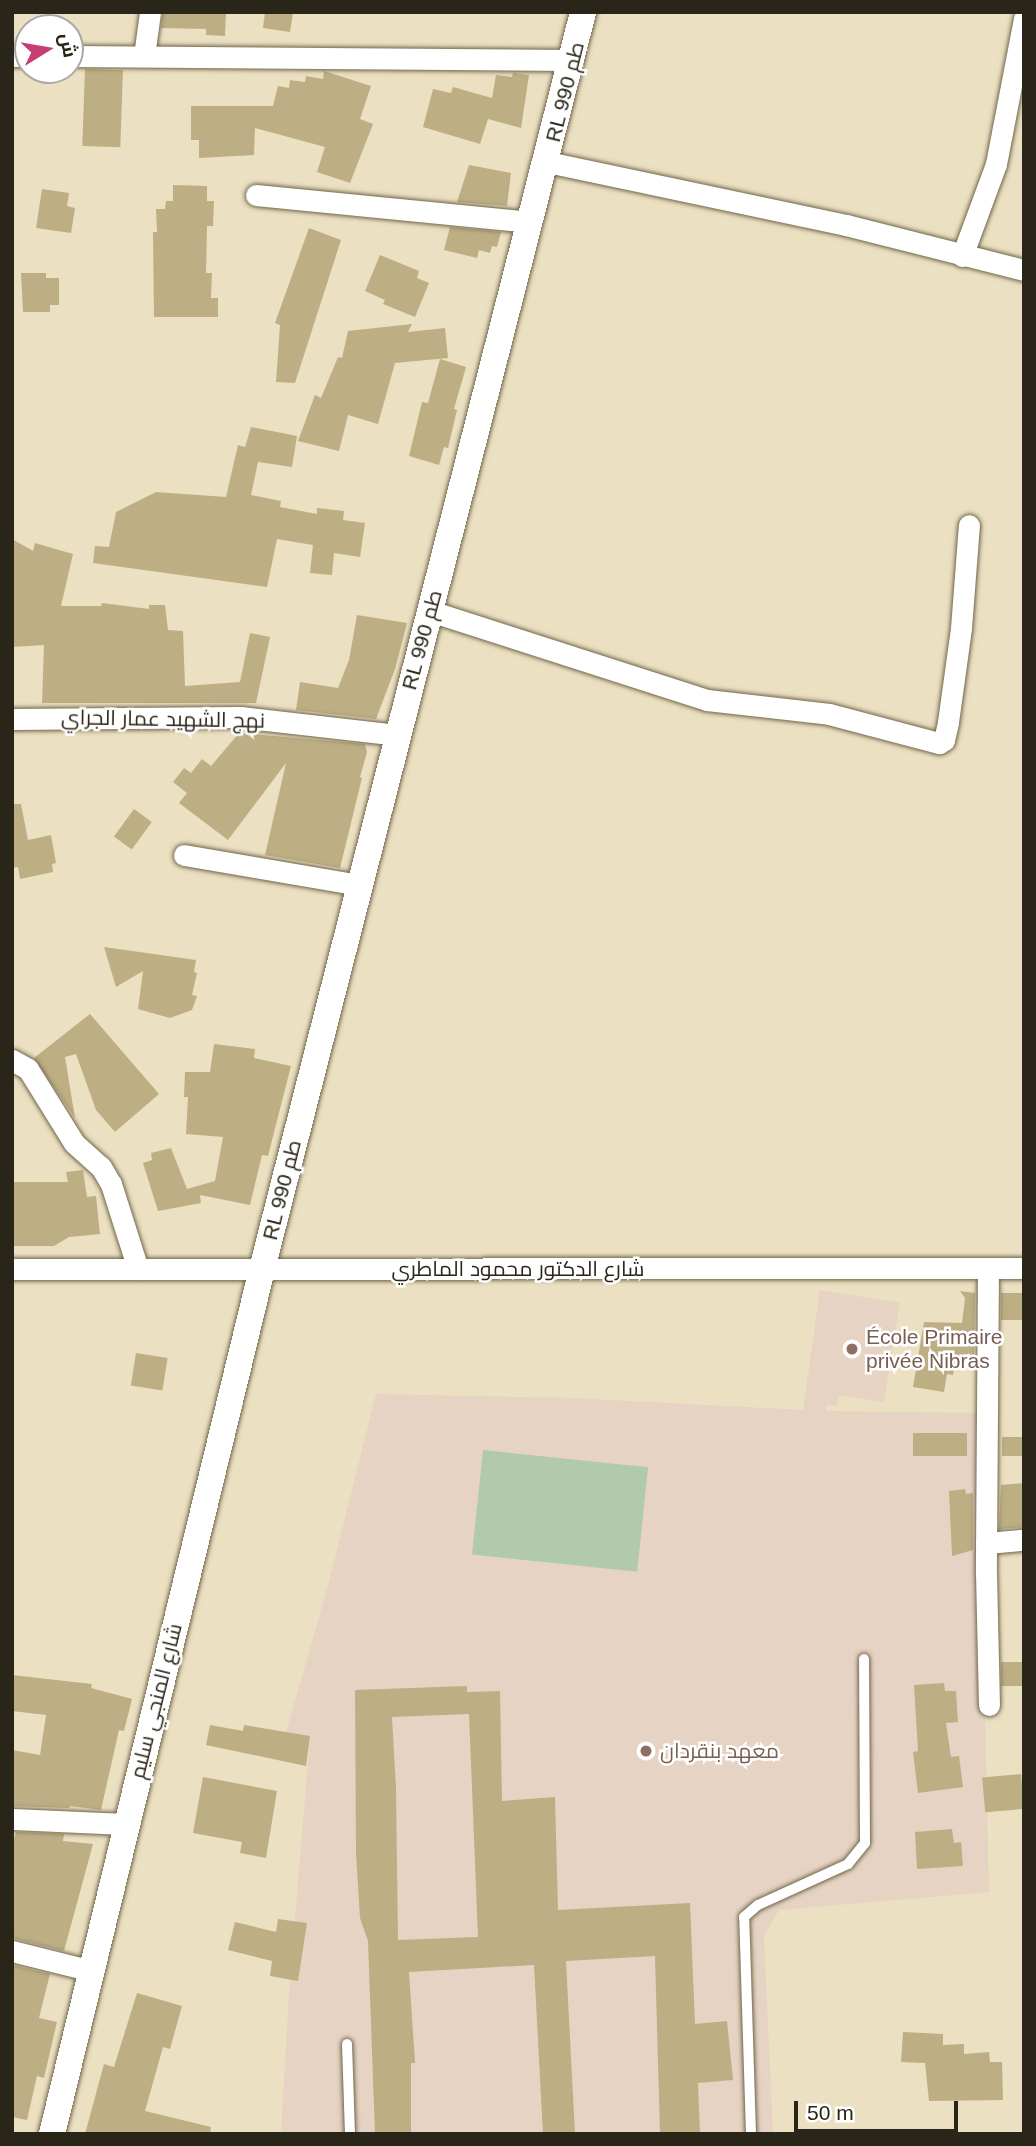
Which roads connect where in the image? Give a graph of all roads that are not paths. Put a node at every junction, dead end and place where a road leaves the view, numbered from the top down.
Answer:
1 (150, 12) edge
2 (583, 12) edge
3 (1024, 18) edge
4 (84, 56) edge
5 (144, 56) junction
6 (573, 60) junction
7 (547, 162) junction
8 (256, 194) dead end
9 (531, 222) junction
10 (962, 256) junction
11 (1024, 270) edge
12 (969, 525) dead end
13 (430, 611) junction
14 (12, 719) edge
15 (397, 735) junction
16 (184, 855) dead end
17 (359, 885) junction
18 (12, 1060) edge
19 (988, 1268) junction
20 (1024, 1268) edge
21 (12, 1269) edge
22 (138, 1269) junction
23 (262, 1269) junction
24 (1024, 1540) edge
25 (986, 1542) junction
26 (864, 1659) dead end
27 (989, 1705) dead end
28 (12, 1819) edge
29 (126, 1824) junction
30 (12, 1951) edge
31 (92, 1971) junction
32 (347, 2043) dead end
33 (52, 2134) edge
34 (350, 2134) edge
35 (751, 2134) edge

1 - 5 street
2 - 6 street, RL طم 990
3 - 10 street
4 - 5 street
5 - 6 street
6 - 7 street, RL طم 990
7 - 9 street, RL طم 990
7 - 10 street
8 - 9 street
9 - 13 street, RL طم 990
10 - 11 street
12 - 13 street
13 - 15 street, RL طم 990
14 - 15 street, نهج الشهيد عمار الجراي
15 - 17 street, RL طم 990
16 - 17 street
17 - 23 street, RL طم 990
18 - 22 street
19 - 20 street, شارع الدكتور محمود الماطري
19 - 23 street, شارع الدكتور محمود الماطري
19 - 25 street
21 - 22 street, شارع الدكتور محمود الماطري
22 - 23 street, شارع الدكتور محمود الماطري
23 - 29 street, شارع المنجي سليم
24 - 25 street
25 - 27 street
26 - 35 lane
28 - 29 street
29 - 31 street, شارع المنجي سليم
30 - 31 street
31 - 33 street, شارع المنجي سليم
32 - 34 lane

